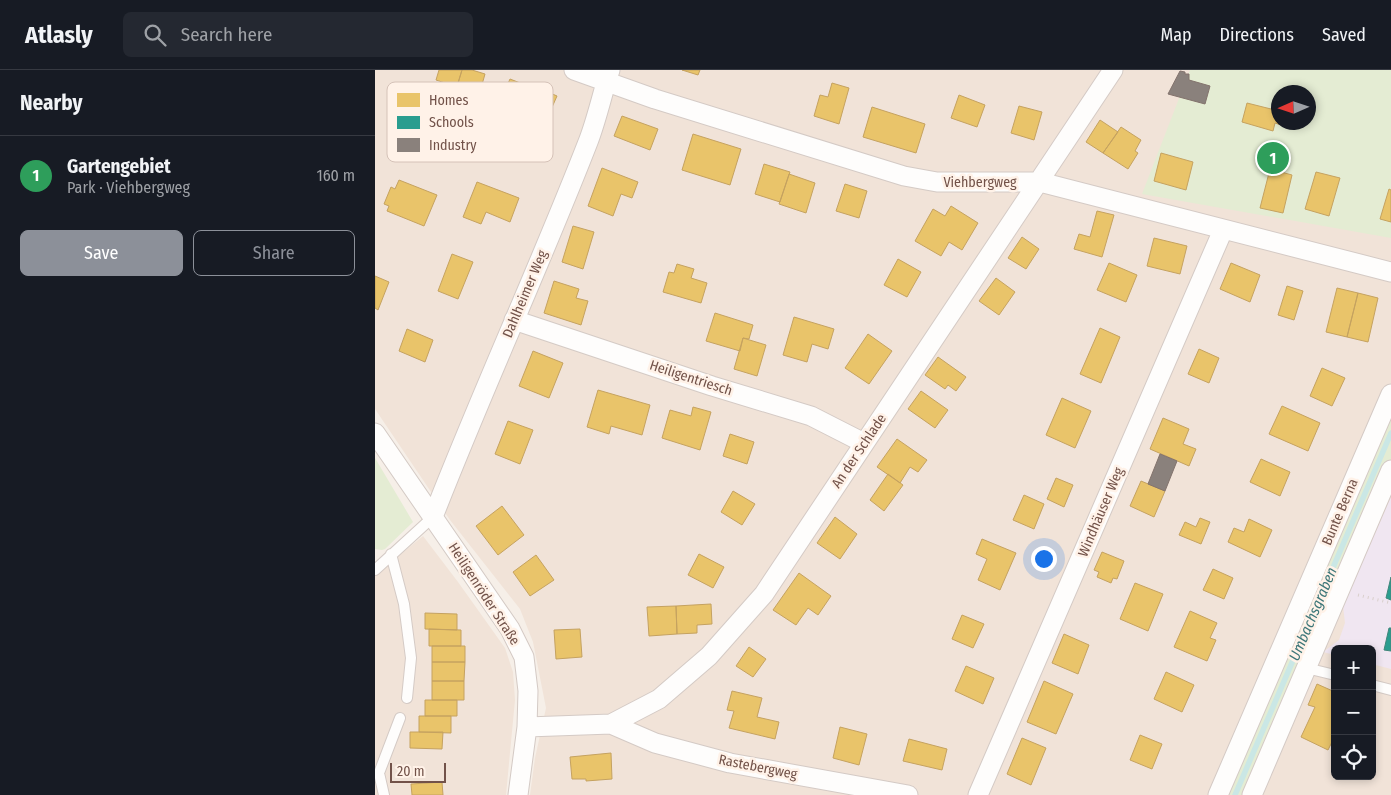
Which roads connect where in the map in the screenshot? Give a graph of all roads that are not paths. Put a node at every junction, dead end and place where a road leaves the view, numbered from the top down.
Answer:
1 (574, 70) edge
2 (1113, 70) edge
3 (608, 76) edge
4 (1040, 182) junction
5 (1223, 230) junction
6 (1391, 272) edge
7 (514, 320) junction
8 (1391, 394) edge
9 (375, 433) edge
10 (864, 443) junction
11 (1391, 470) edge
12 (433, 517) junction
13 (391, 554) junction
14 (375, 570) edge
15 (1306, 668) junction
16 (1331, 674) edge
17 (1376, 686) edge
18 (1391, 690) edge
19 (407, 698) dead end
20 (400, 718) dead end
21 (611, 724) junction
22 (527, 727) junction
23 (900, 794) edge
24 (384, 795) edge
25 (519, 795) edge
26 (978, 795) edge
27 (1217, 795) edge
28 (1252, 795) edge

1 - 3 street, Viehbergweg
2 - 4 street, An der Schlade
3 - 4 street, Viehbergweg
3 - 7 street, Dahlheimer Weg
4 - 5 street, Viehbergweg
4 - 10 street, An der Schlade
5 - 6 street, Viehbergweg
5 - 26 street, Windhäuser Weg
7 - 10 street, Heiligentriesch
7 - 12 street, Dahlheimer Weg
8 - 27 street, Bunte Berna
9 - 12 street, Heiligenröder Straße
10 - 21 street, An der Schlade
11 - 15 street
12 - 13 lane
12 - 22 street, Heiligenröder Straße
13 - 14 lane
13 - 19 lane
15 - 16 lane
15 - 28 street
17 - 18 lane
20 - 24 lane
21 - 22 street, An der Schlade
21 - 23 street, Rastebergweg
22 - 25 street, Heiligenröder Straße

